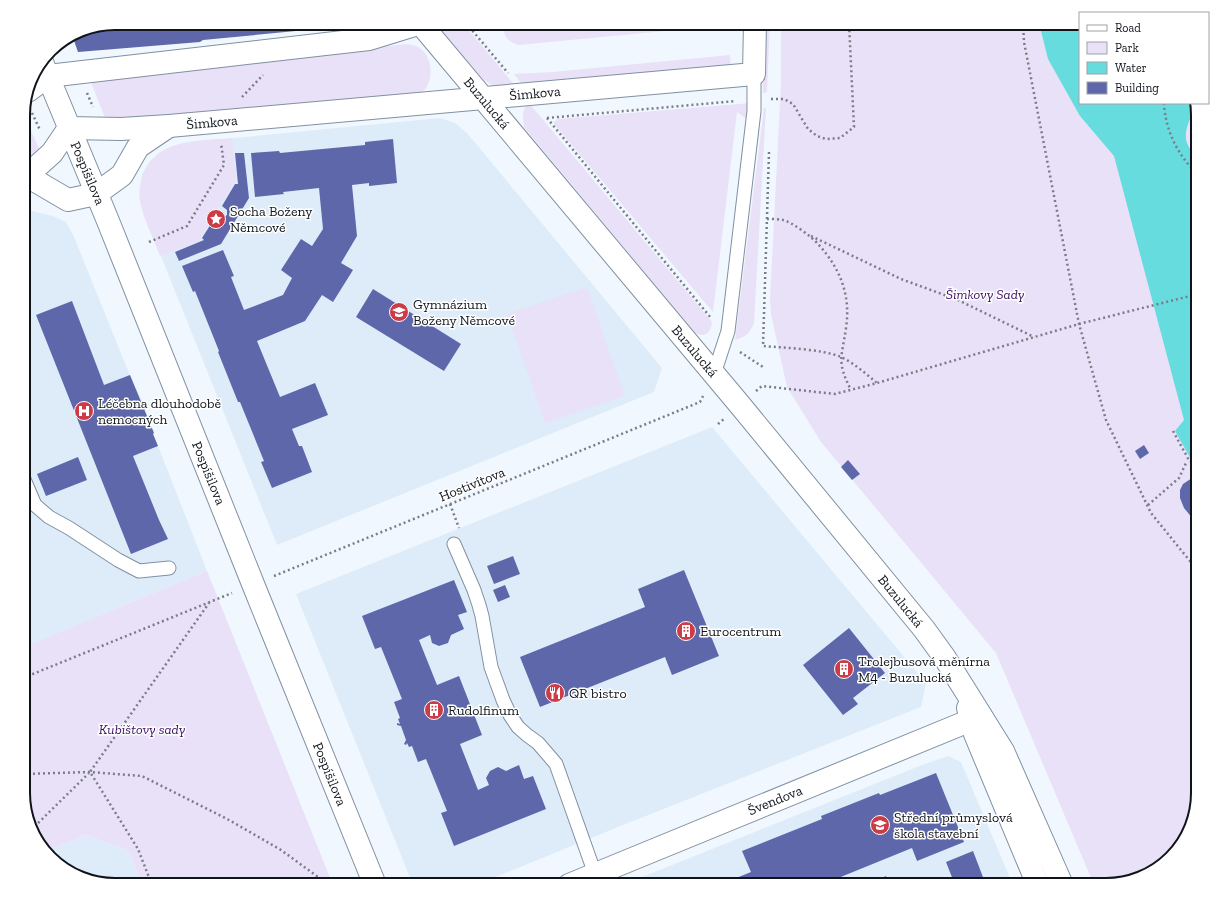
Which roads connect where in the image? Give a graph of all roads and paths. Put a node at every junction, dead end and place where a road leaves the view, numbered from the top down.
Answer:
1 (398, 30) edge
2 (427, 30) edge
3 (472, 30) edge
4 (754, 30) edge
5 (848, 30) edge
6 (1023, 30) edge
7 (277, 50) junction
8 (45, 69) edge
9 (754, 74) junction
10 (510, 76) dead end
11 (34, 88) edge
12 (86, 91) dead end
13 (483, 97) junction
14 (241, 98) dead end
15 (754, 100) junction
16 (1164, 104) edge
17 (31, 106) edge
18 (95, 110) dead end
19 (169, 126) junction
20 (69, 128) junction
21 (42, 134) dead end
22 (221, 142) dead end
23 (1191, 166) edge
24 (30, 173) edge
25 (30, 181) edge
26 (96, 194) junction
27 (811, 236) junction
28 (149, 242) dead end
29 (1191, 296) edge
30 (1079, 324) junction
31 (726, 336) junction
32 (1035, 337) junction
33 (840, 357) junction
34 (763, 367) dead end
35 (714, 374) junction
36 (877, 383) junction
37 (851, 390) junction
38 (700, 402) dead end
39 (740, 405) junction
40 (1173, 432) dead end
41 (1190, 462) dead end
42 (1186, 463) dead end
43 (30, 493) edge
44 (1148, 504) junction
45 (454, 544) dead end
46 (1191, 562) edge
47 (169, 568) dead end
48 (253, 584) junction
49 (226, 596) dead end
50 (209, 602) junction
51 (30, 675) edge
52 (976, 718) junction
53 (90, 772) junction
54 (30, 774) edge
55 (36, 825) edge
56 (595, 874) junction
57 (149, 878) edge
58 (320, 878) edge
59 (372, 878) edge
60 (585, 878) edge
61 (1035, 878) edge
62 (1059, 878) edge

1 - 7 street
2 - 13 street, Buzulucká
3 - 10 path
4 - 9 street
5 - 15 path
6 - 30 path
7 - 8 street
7 - 14 path
8 - 11 street
8 - 20 street, Pospíšilova
9 - 13 street, Šimkova
9 - 15 lane
12 - 18 path
13 - 19 street, Šimkova
13 - 35 street, Buzulucká
15 - 31 lane
15 - 31 path
16 - 23 path
17 - 21 path
19 - 20 street, Šimkova
19 - 26 street, Šimkova
20 - 24 street
20 - 26 street, Pospíšilova
22 - 28 path
25 - 26 street
26 - 48 street, Pospíšilova
27 - 32 path
27 - 33 path
27 - 33 path
29 - 30 path
30 - 32 path
30 - 44 path
31 - 34 path
31 - 35 lane
32 - 36 path
33 - 36 path
33 - 37 path
35 - 39 street, Buzulucká
36 - 37 path
37 - 39 path
38 - 48 path, Hostivítova
39 - 52 street, Buzulucká
40 - 41 path
42 - 44 path
43 - 47 lane
44 - 46 path
45 - 56 lane
48 - 59 street, Pospíšilova
49 - 50 path
50 - 51 path
50 - 53 path
52 - 56 street, Švendova
52 - 61 street, Buzulucká
52 - 62 street, Buzulucká
53 - 54 path
53 - 55 path
53 - 57 path
53 - 58 path
56 - 60 street, Švendova

